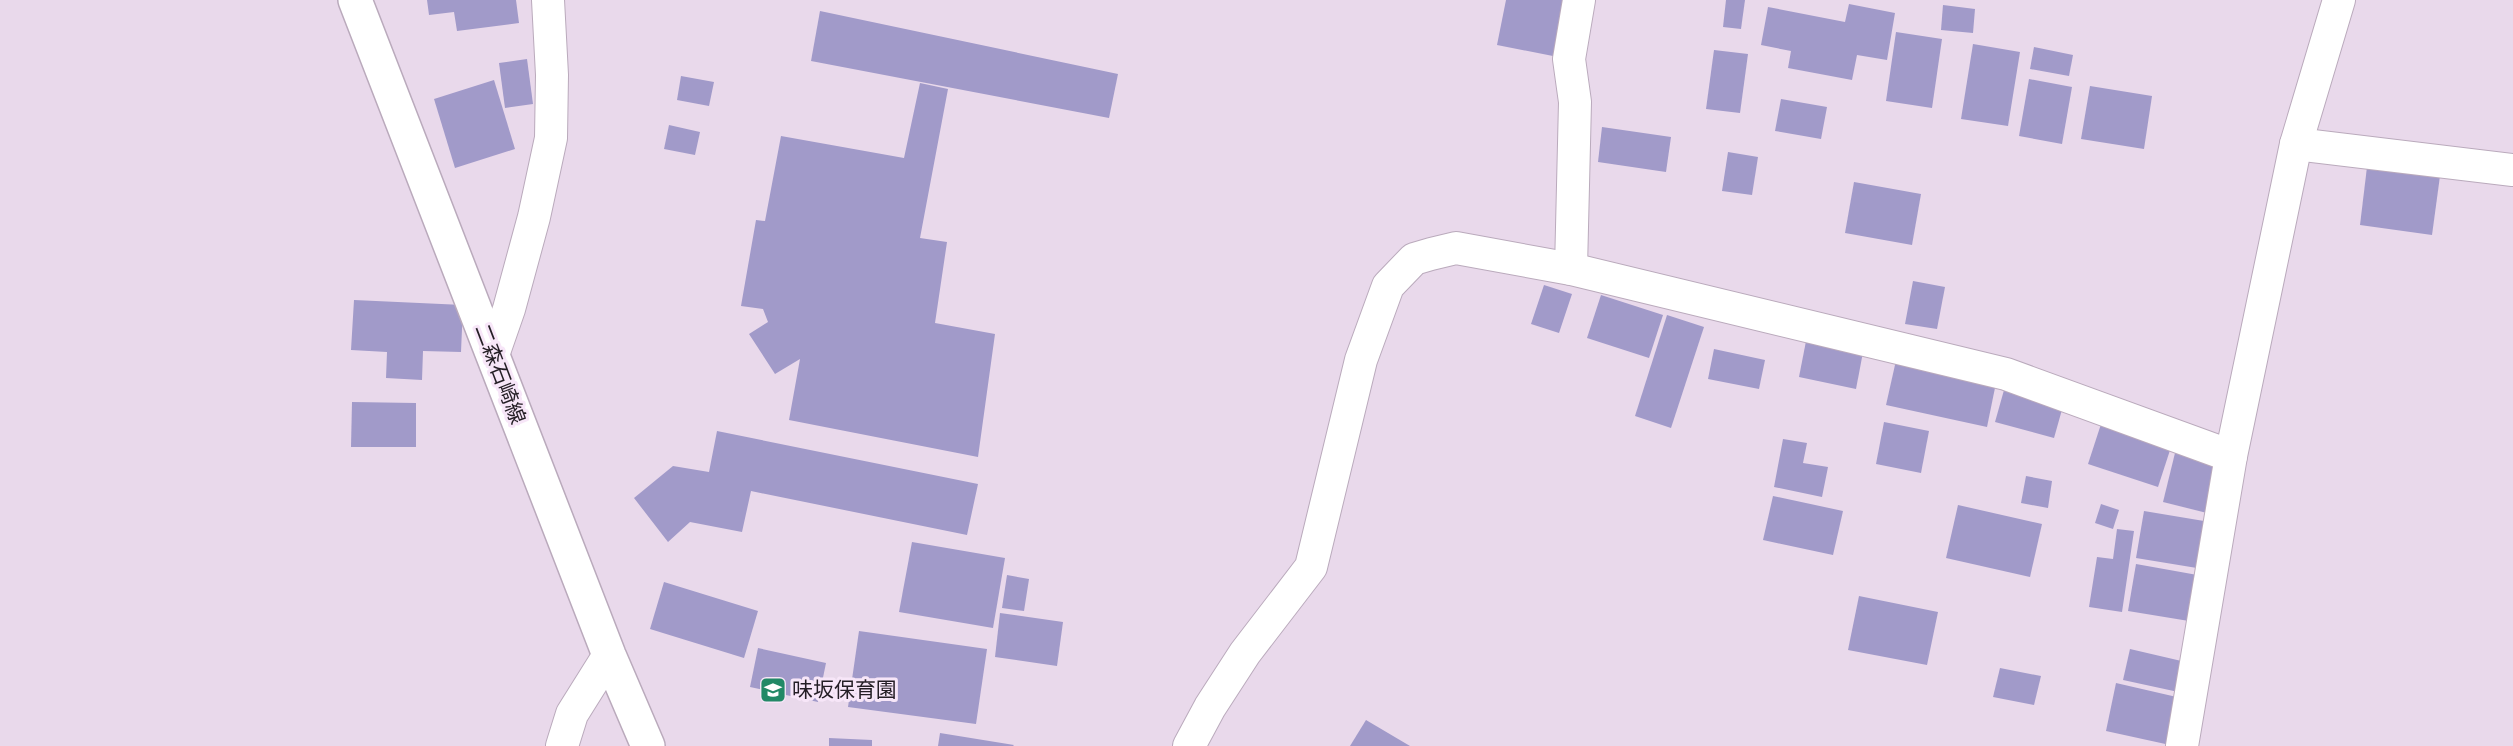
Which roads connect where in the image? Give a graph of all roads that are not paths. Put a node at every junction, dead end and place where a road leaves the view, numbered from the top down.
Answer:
1 (355, 0) edge
2 (548, 0) edge
3 (1578, 0) edge
4 (2338, 0) edge
5 (2296, 144) junction
6 (2513, 170) edge
7 (1571, 269) junction
8 (493, 355) junction
9 (2231, 456) junction
10 (609, 656) junction
11 (562, 746) edge
12 (648, 746) edge
13 (1189, 746) edge
14 (2182, 746) edge

1 - 8 main road, 二森石崎線
2 - 8 street
3 - 7 street
4 - 5 street
5 - 6 street
5 - 9 street
7 - 9 street
7 - 13 street
8 - 10 main road, 二森石崎線
9 - 14 street
10 - 11 street
10 - 12 main road, 二森石崎線

